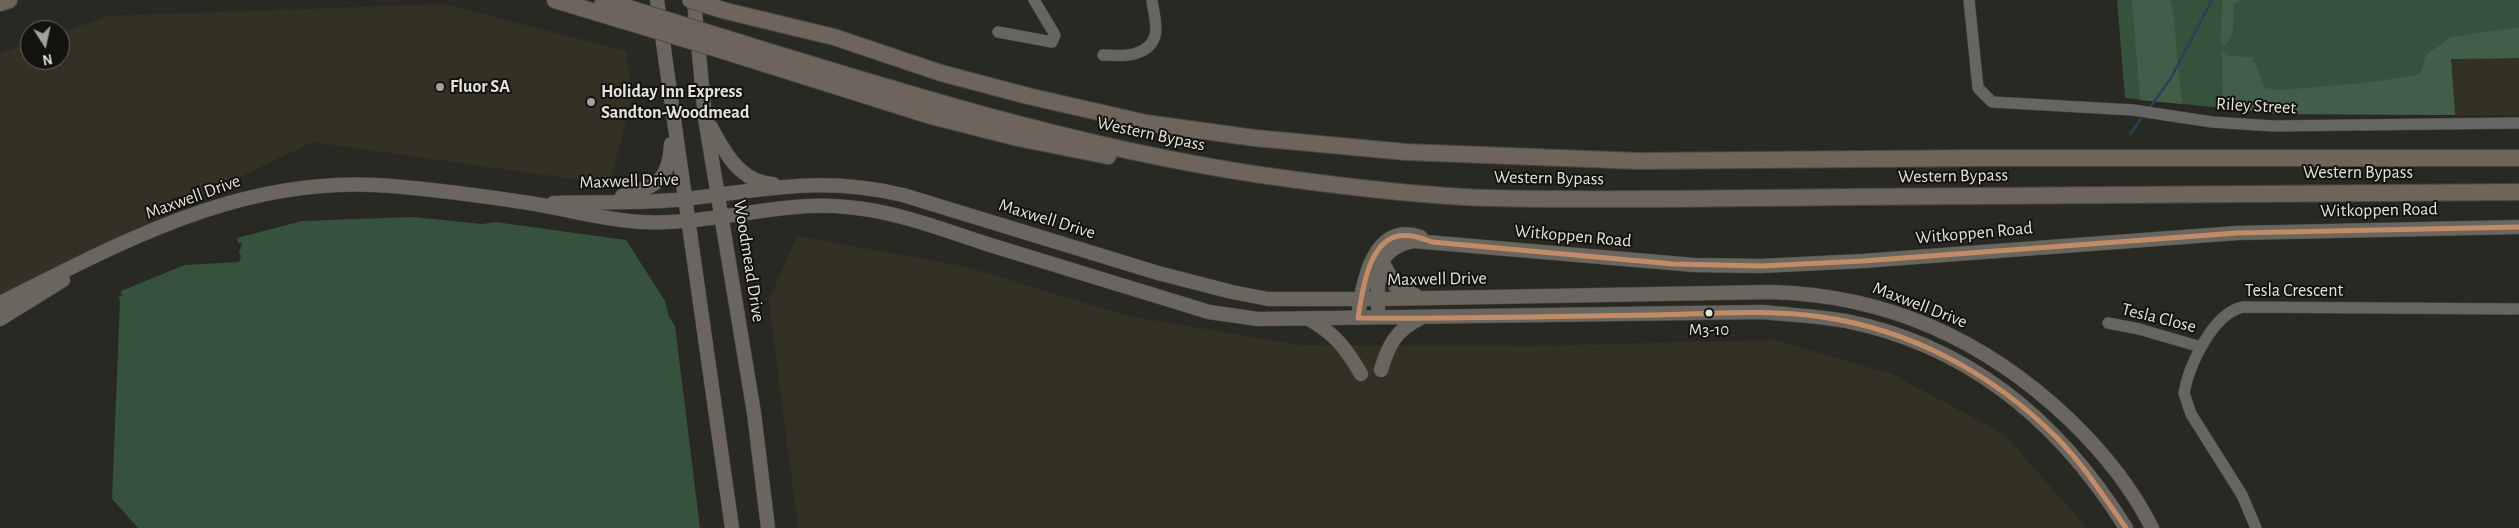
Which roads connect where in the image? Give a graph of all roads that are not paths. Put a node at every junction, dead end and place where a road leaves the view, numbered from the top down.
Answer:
1 (9, 0) edge
2 (555, 0) edge
3 (657, 0) edge
4 (690, 0) edge
5 (694, 0) edge
6 (1034, 0) edge
7 (1152, 0) edge
8 (1969, 0) edge
9 (0, 3) edge
10 (729, 4) edge
11 (613, 8) edge
12 (998, 32) dead end
13 (1102, 55) dead end
14 (705, 118) junction
15 (673, 119) junction
16 (2519, 123) edge
17 (2519, 158) edge
18 (796, 184) junction
19 (2519, 192) edge
20 (719, 193) junction
21 (685, 199) junction
22 (607, 201) junction
23 (532, 203) junction
24 (722, 216) junction
25 (688, 220) junction
26 (2519, 227) edge
27 (1432, 242) junction
28 (108, 250) junction
29 (1382, 261) junction
30 (1661, 293) junction
31 (1424, 298) junction
32 (1361, 299) junction
33 (1378, 299) junction
34 (0, 303) edge
35 (2519, 309) edge
36 (1660, 314) junction
37 (1422, 317) junction
38 (1358, 318) junction
39 (0, 319) edge
40 (1309, 319) junction
41 (1378, 319) junction
42 (2108, 323) dead end
43 (2201, 347) junction
44 (1381, 370) dead end
45 (1361, 374) dead end
46 (732, 528) edge
47 (768, 528) edge
48 (2126, 528) edge
49 (2152, 528) edge
50 (2256, 528) edge

1 - 9 highway
2 - 11 highway, Western Bypass
3 - 15 main road
4 - 10 highway, Western Bypass, bridge
5 - 14 main road, Woodmead Drive
6 - 12 street
7 - 13 street
8 - 16 street, Riley Street
10 - 17 highway, Western Bypass
11 - 19 highway, Western Bypass, bridge
14 - 18 main road
14 - 20 main road, Woodmead Drive
15 - 21 main road
15 - 22 main road
18 - 20 main road, Maxwell Drive
18 - 32 main road, Maxwell Drive
20 - 21 main road, Maxwell Drive
20 - 24 main road, Woodmead Drive
21 - 22 main road, Maxwell Drive
21 - 25 main road
22 - 23 main road, Maxwell Drive
23 - 25 main road, Maxwell Drive
23 - 28 main road, Maxwell Drive
24 - 25 main road, Maxwell Drive
24 - 40 main road, Maxwell Drive
24 - 47 main road, Woodmead Drive
25 - 46 main road
26 - 27 main road, Witkoppen Road
27 - 29 main road, Witkoppen Road
27 - 32 main road, Witkoppen Road
28 - 34 main road, Maxwell Drive
28 - 39 main road, Maxwell Drive
29 - 31 main road
29 - 33 main road
30 - 31 main road, Maxwell Drive
30 - 36 main road
30 - 49 main road, Maxwell Drive
31 - 33 main road, Maxwell Drive
32 - 33 main road, Maxwell Drive
32 - 38 main road, Witkoppen Road
33 - 41 main road
35 - 43 street, Tesla Crescent
36 - 37 main road, Maxwell Drive
36 - 48 main road, Maxwell Drive
37 - 41 main road, Maxwell Drive
37 - 44 main road
38 - 40 main road, Maxwell Drive
38 - 41 main road, Maxwell Drive
40 - 45 main road
42 - 43 street, Tesla Close
43 - 50 street, Tesla Crescent

